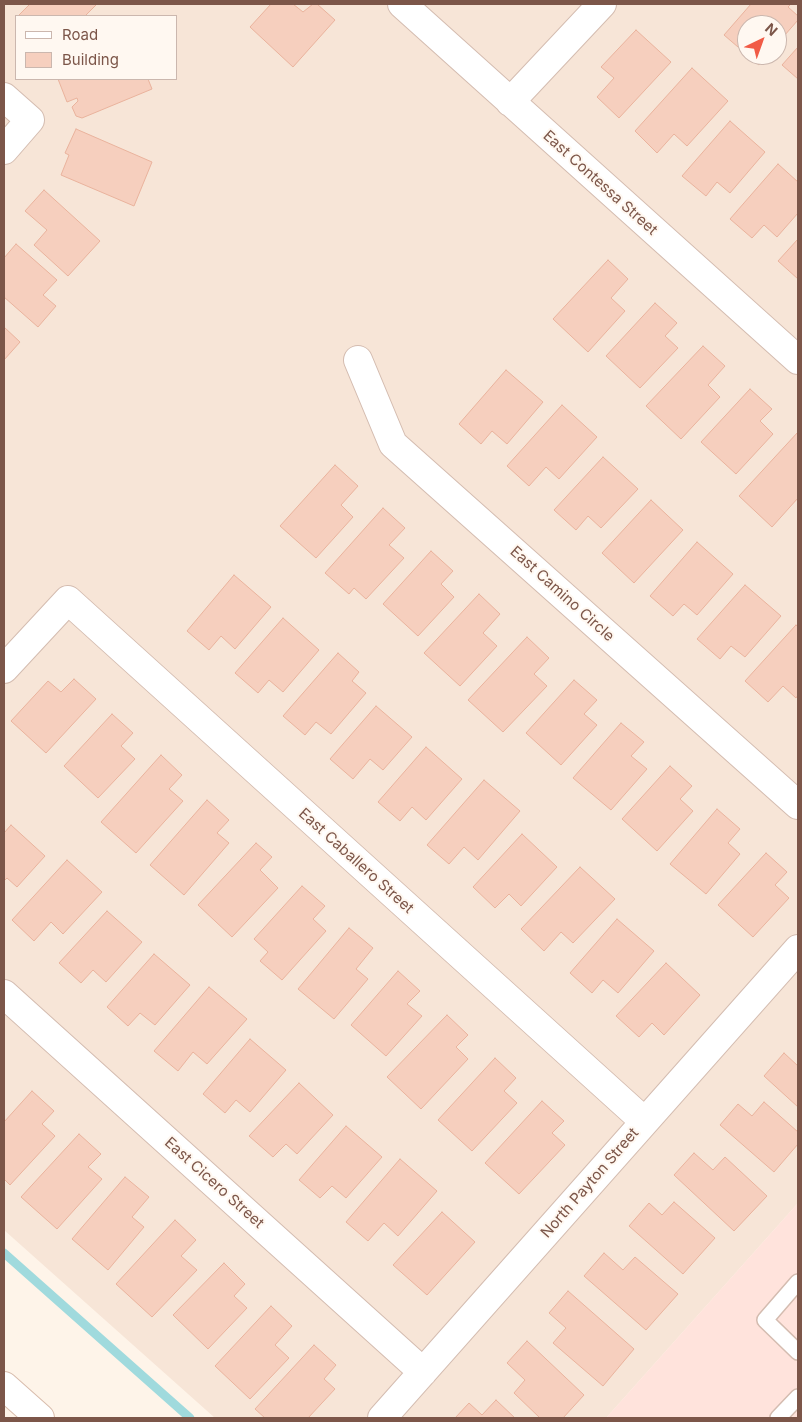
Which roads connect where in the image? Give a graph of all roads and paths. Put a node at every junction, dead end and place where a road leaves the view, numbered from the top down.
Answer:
1 (402, 4) edge
2 (602, 4) edge
3 (4, 97) edge
4 (510, 102) junction
5 (4, 150) edge
6 (358, 360) dead end
7 (798, 360) edge
8 (4, 669) edge
9 (798, 805) edge
10 (798, 949) edge
11 (4, 994) edge
12 (644, 1122) junction
13 (798, 1282) edge
14 (798, 1352) edge
15 (423, 1372) junction
16 (4, 1386) edge
17 (798, 1397) edge
18 (40, 1418) edge
19 (382, 1418) edge
20 (778, 1418) edge

1 - 4 street, East Contessa Street
2 - 4 street
3 - 5 street
4 - 7 street, East Contessa Street
6 - 9 street, East Camino Circle
8 - 12 street, East Caballero Street
10 - 12 street, North Payton Street
11 - 15 street, East Cicero Street
12 - 15 street, North Payton Street
13 - 14 lane
15 - 19 street, North Payton Street
16 - 18 street
17 - 20 lane

